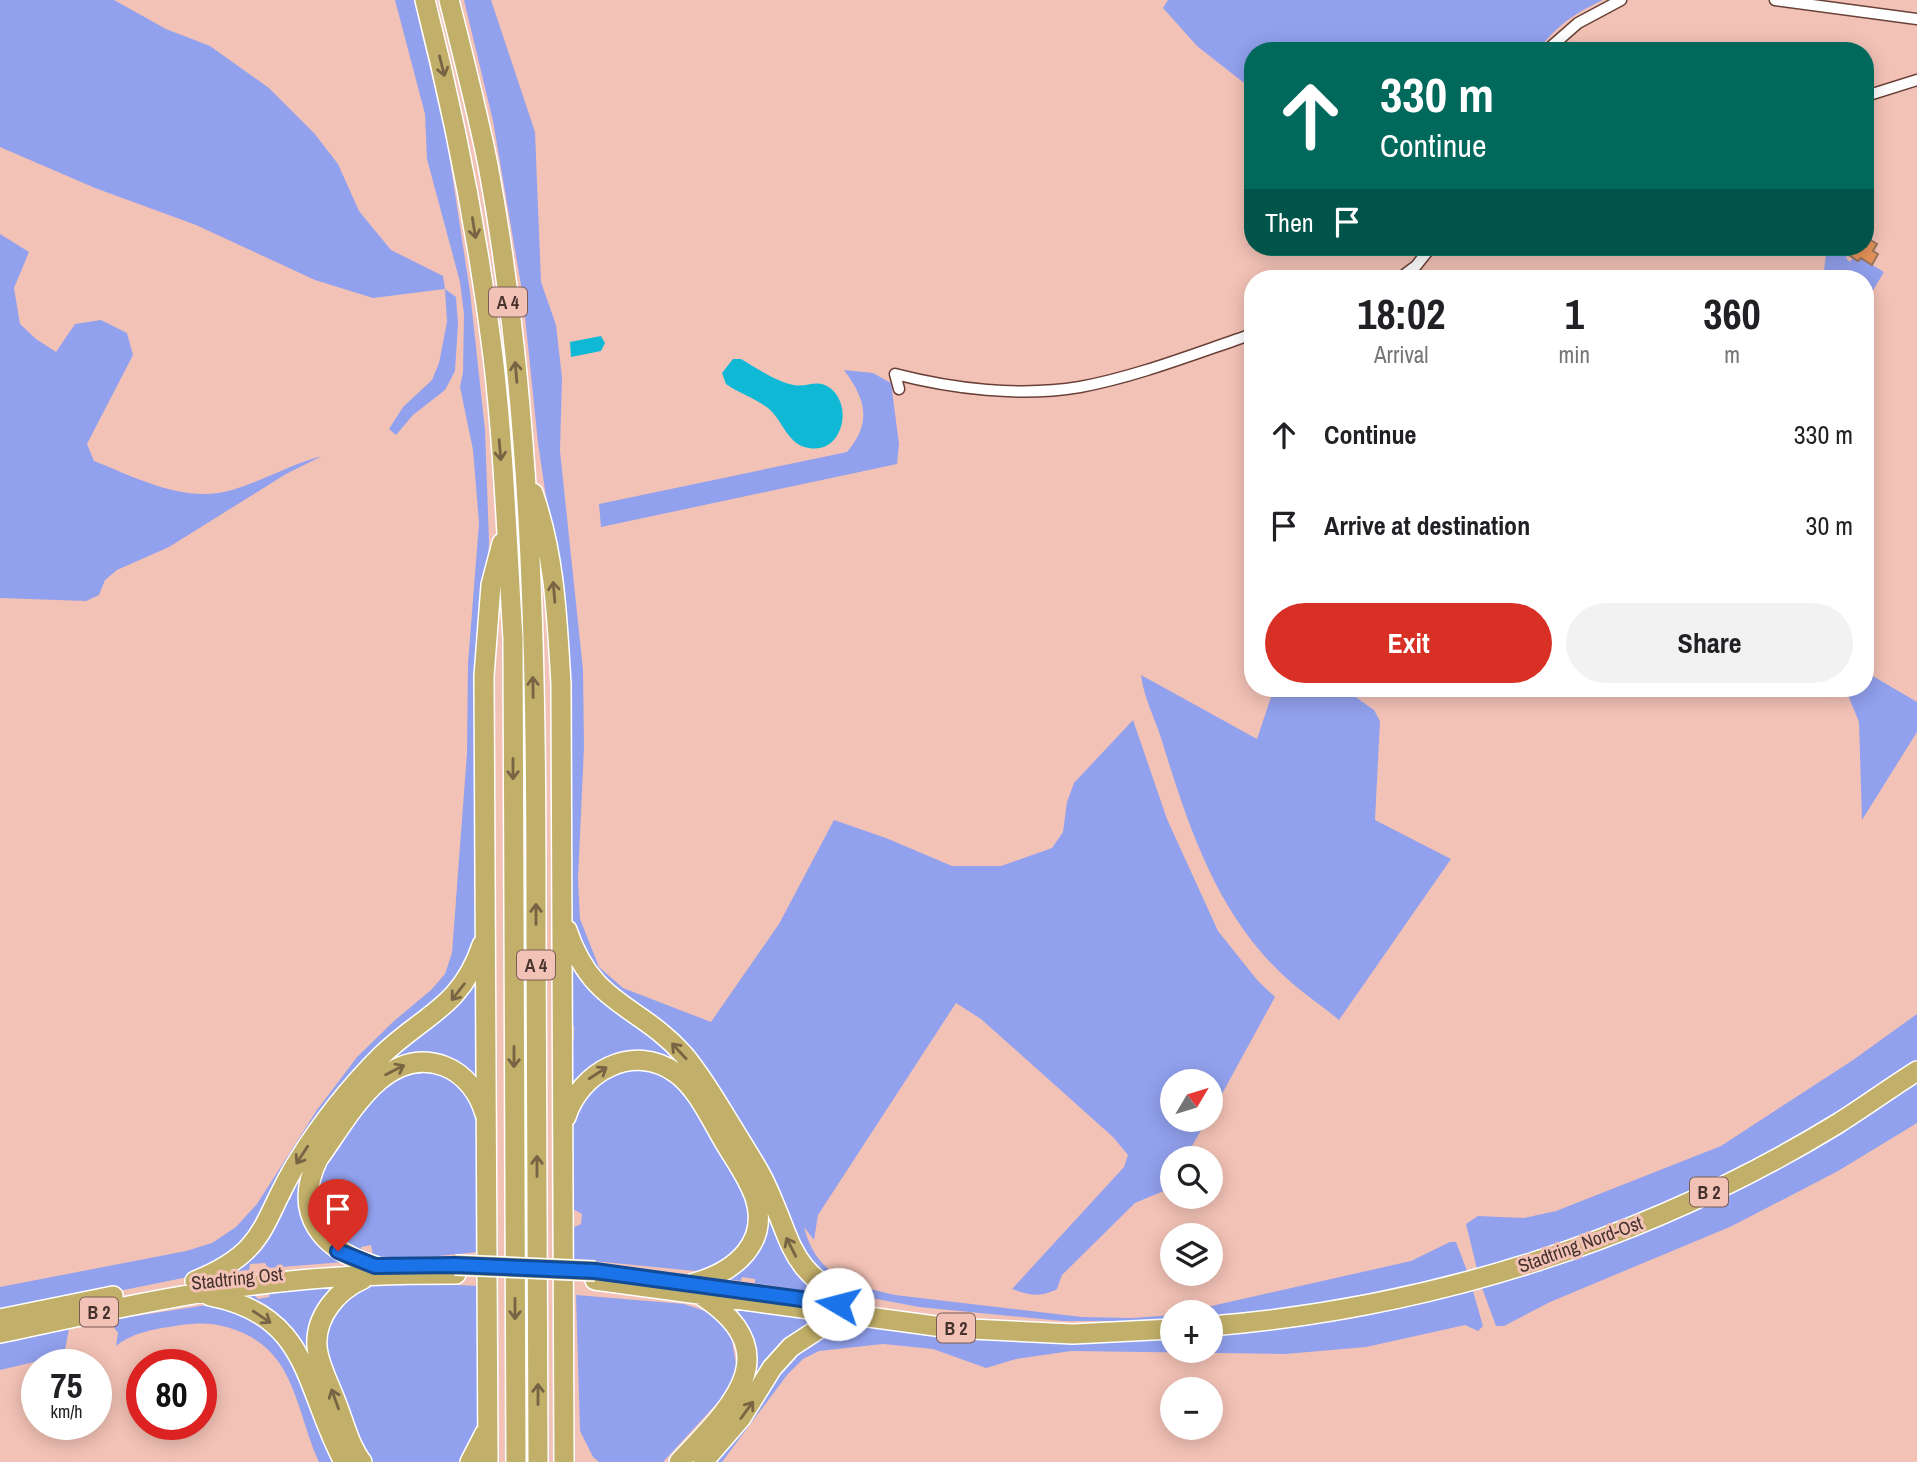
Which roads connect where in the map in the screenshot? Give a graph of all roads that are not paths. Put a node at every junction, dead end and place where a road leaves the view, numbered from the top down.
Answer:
1 (425, 0) edge
2 (449, 0) edge
3 (1620, 0) edge
4 (1775, 0) edge
5 (1917, 19) edge
6 (1556, 42) edge
7 (1917, 80) edge
8 (1874, 93) edge
9 (1424, 256) edge
10 (1411, 270) edge
11 (1244, 337) edge
12 (899, 389) dead end
13 (524, 468) junction
14 (506, 525) junction
15 (562, 915) junction
16 (486, 930) junction
17 (1917, 1071) edge
18 (487, 1122) junction
19 (563, 1129) junction
20 (373, 1271) junction
21 (694, 1287) junction
22 (197, 1288) junction
23 (858, 1311) junction
24 (0, 1319) edge
25 (1223, 1325) edge
26 (1160, 1329) edge
27 (0, 1333) edge
28 (488, 1426) junction
29 (564, 1428) junction
30 (344, 1462) edge
31 (362, 1462) edge
32 (470, 1462) edge
33 (488, 1462) edge
34 (516, 1462) edge
35 (538, 1462) edge
36 (564, 1462) edge
37 (580, 1462) edge
38 (679, 1462) edge
39 (703, 1462) edge

1 -> 14 highway, A 4
13 -> 2 highway, A 4
3 - 6 street
4 - 5 street
7 - 8 street
9 - 10 street
11 - 12 street
15 -> 13 highway
35 -> 13 highway, A 4
14 - 16 highway
14 -> 34 highway, A 4
15 - 19 highway
23 -> 15 highway
16 - 18 highway
16 -> 22 highway
17 - 25 highway, Stadtring Nord-Ost / B 2
20 -> 18 highway
18 - 28 highway
19 -> 21 highway
19 - 29 highway
20 - 21 highway, Stadtring Ost / B 2, bridge
20 - 22 highway, Stadtring Ost / B 2
31 -> 20 highway
21 - 23 highway, B 2
21 - 38 highway
22 - 24 highway, Stadtring Ost / B 2
22 - 27 highway, Stadtring Ost / B 2
22 -> 30 highway
23 - 26 highway, B 2
39 -> 23 highway
28 - 32 highway
28 - 33 highway
29 - 36 highway
29 - 37 highway

